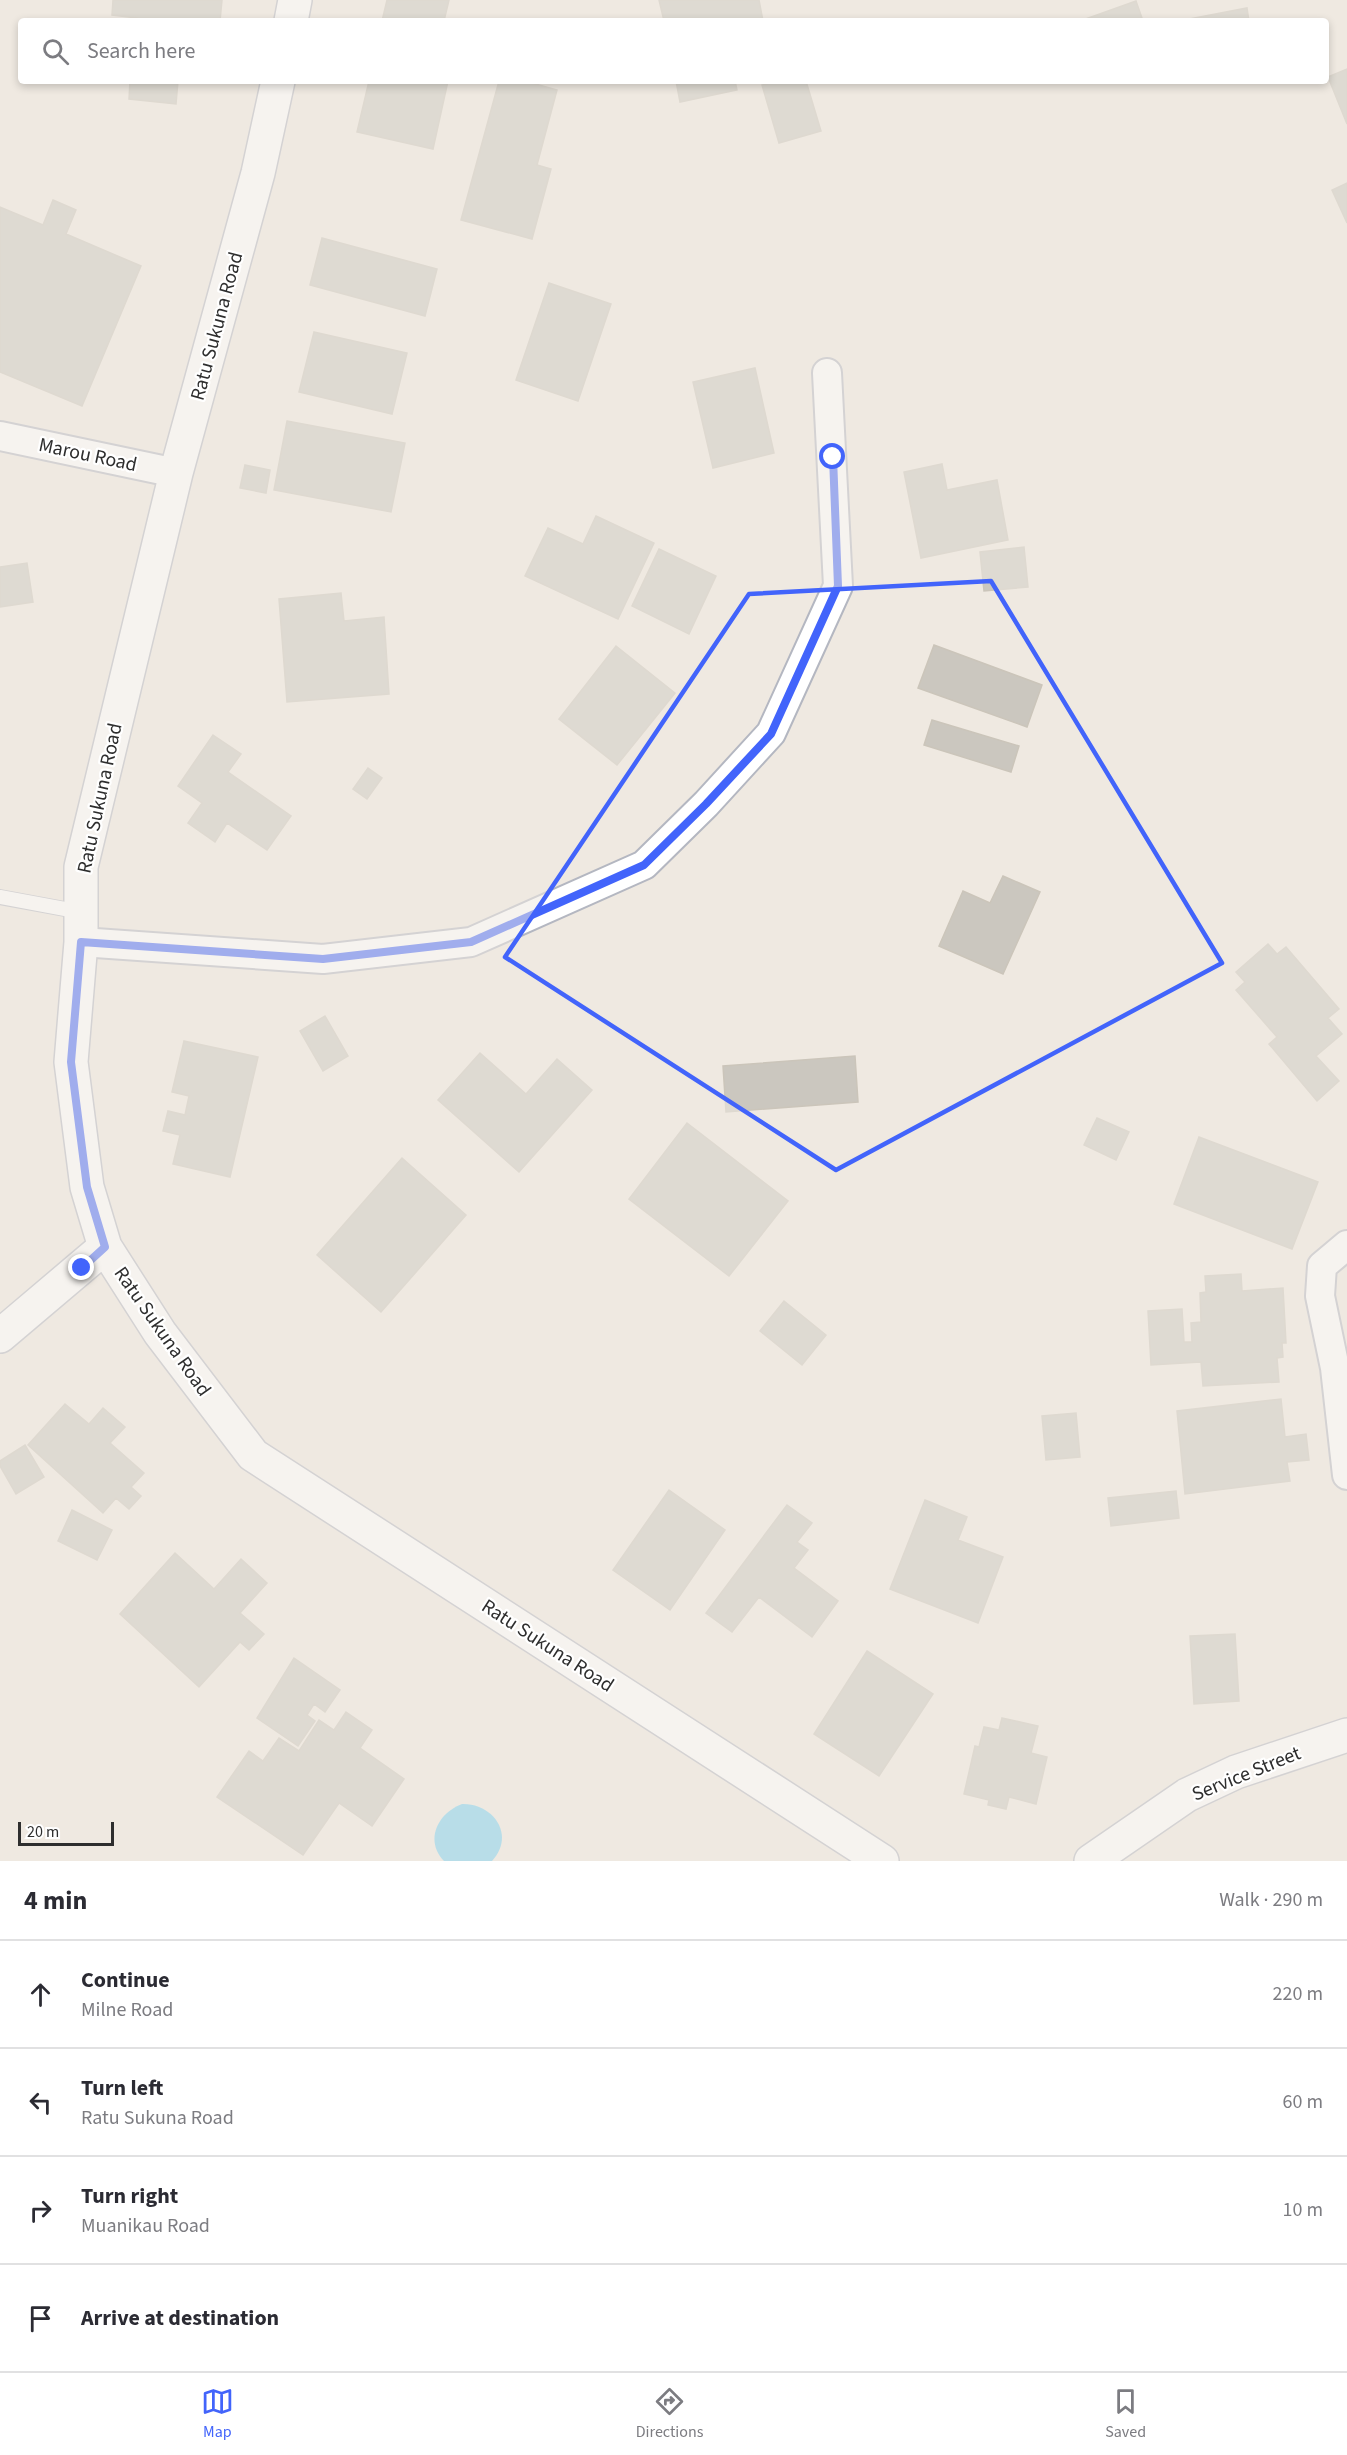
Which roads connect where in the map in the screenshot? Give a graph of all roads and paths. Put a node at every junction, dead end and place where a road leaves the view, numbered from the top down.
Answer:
1 (295, 0) edge
2 (292, 18) edge
3 (277, 84) edge
4 (827, 374) dead end
5 (0, 436) edge
6 (176, 472) junction
7 (0, 897) edge
8 (81, 927) junction
9 (1347, 1245) edge
10 (105, 1247) junction
11 (0, 1336) edge
12 (1347, 1475) edge
13 (1347, 1735) edge
14 (882, 1861) edge
15 (1091, 1861) edge

1 - 2 main road
3 - 6 main road, Ratu Sukuna Road
4 - 8 street
5 - 6 street, Marou Road
6 - 8 main road, Ratu Sukuna Road
7 - 8 lane
8 - 10 main road, Ratu Sukuna Road
9 - 12 street
10 - 11 main road
10 - 14 main road, Ratu Sukuna Road
13 - 15 main road, Service Street

